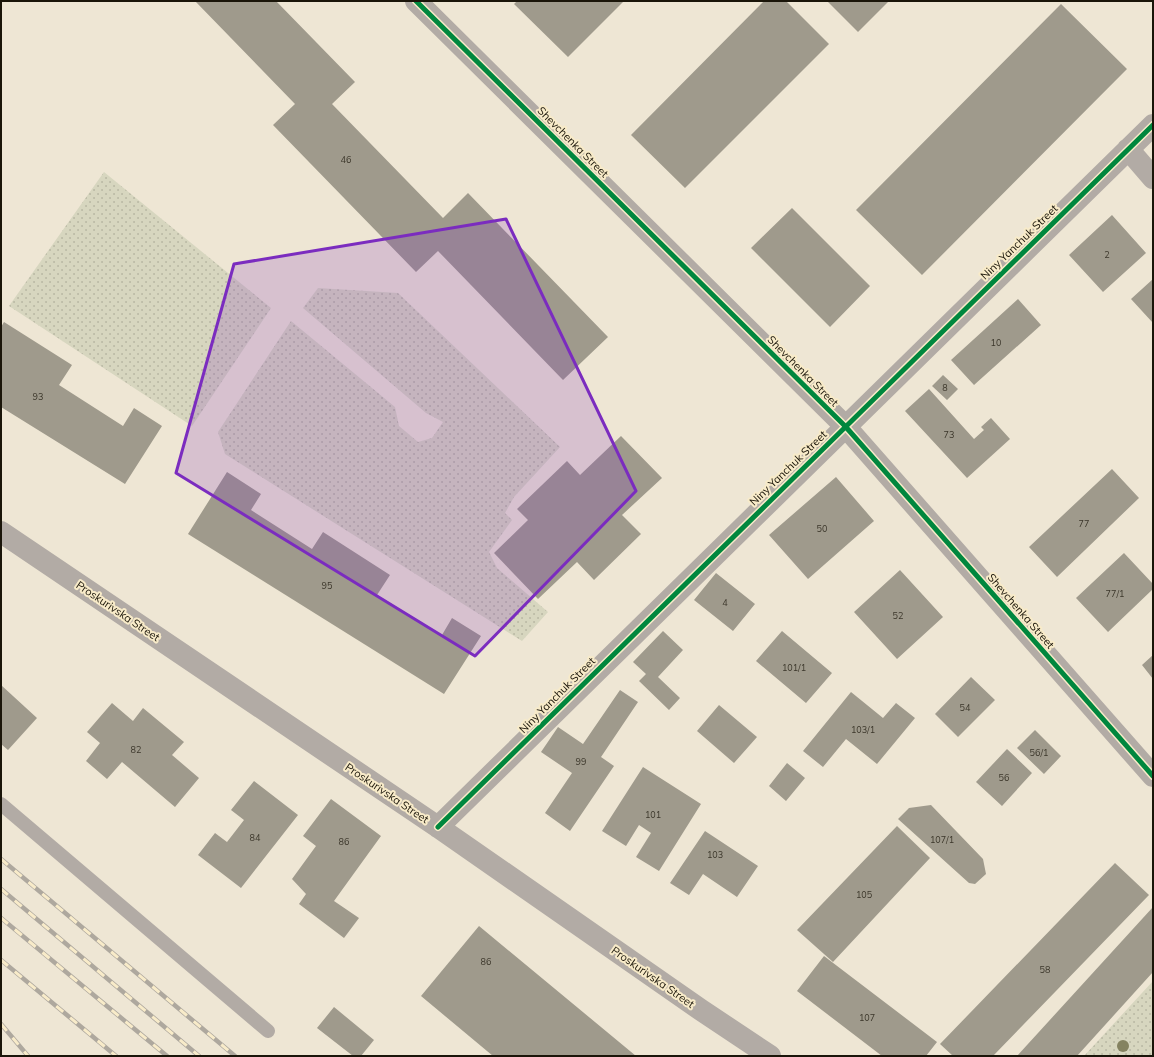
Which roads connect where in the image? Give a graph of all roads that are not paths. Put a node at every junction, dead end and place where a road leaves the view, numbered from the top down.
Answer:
1 (416, 1) edge
2 (1153, 125) edge
3 (1128, 149) junction
4 (1153, 178) edge
5 (845, 426) junction
6 (1, 532) edge
7 (1153, 776) edge
8 (1, 804) edge
9 (438, 827) junction
10 (268, 1031) dead end
11 (770, 1056) edge

1 - 5 street, Shevchenka Street
2 - 3 street, Niny Yanchuk Street
3 - 4 street
3 - 5 street, Niny Yanchuk Street
5 - 7 street, Shevchenka Street
5 - 9 street, Niny Yanchuk Street
6 - 9 street, Proskurivska Street
8 - 10 lane
9 - 11 street, Proskurivska Street

